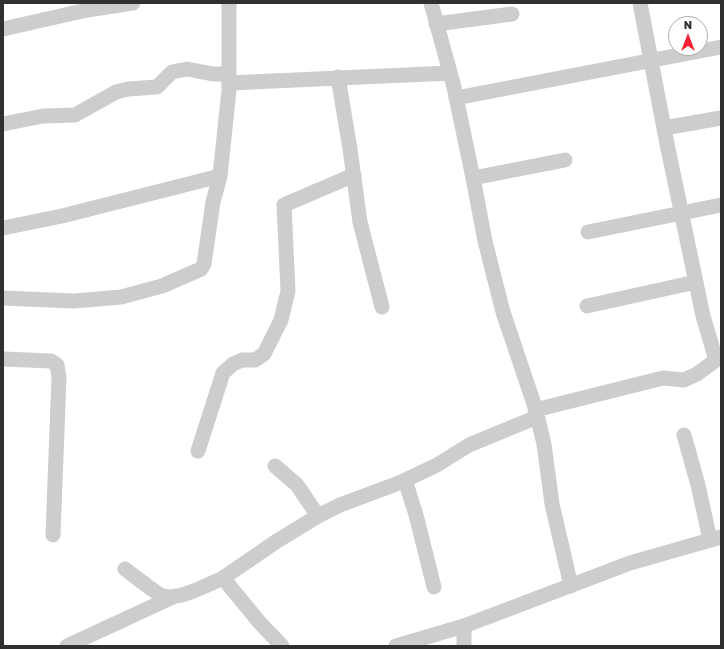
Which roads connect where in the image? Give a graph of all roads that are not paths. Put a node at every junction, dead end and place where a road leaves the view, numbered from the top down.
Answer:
1 (134, 3) edge
2 (229, 3) edge
3 (431, 3) edge
4 (640, 3) edge
5 (512, 14) dead end
6 (436, 24) junction
7 (3, 29) edge
8 (721, 47) edge
9 (651, 61) junction
10 (450, 73) junction
11 (338, 77) junction
12 (229, 78) junction
13 (456, 98) junction
14 (721, 118) edge
15 (3, 124) edge
16 (664, 128) junction
17 (565, 160) dead end
18 (354, 175) junction
19 (220, 176) junction
20 (473, 178) junction
21 (721, 205) edge
22 (681, 212) junction
23 (3, 228) edge
24 (588, 232) dead end
25 (696, 282) junction
26 (3, 298) edge
27 (586, 306) dead end
28 (382, 307) dead end
29 (3, 359) edge
30 (719, 359) edge
31 (536, 414) junction
32 (684, 435) dead end
33 (198, 452) dead end
34 (275, 466) dead end
35 (405, 480) junction
36 (318, 516) junction
37 (53, 535) dead end
38 (716, 539) edge
39 (125, 569) dead end
40 (223, 578) junction
41 (571, 586) junction
42 (434, 587) dead end
43 (175, 596) junction
44 (464, 626) junction
45 (67, 646) edge
46 (282, 646) edge
47 (396, 646) edge
48 (464, 646) edge

1 - 7 street
2 - 12 street
3 - 6 street
4 - 9 street
5 - 6 street
6 - 10 street
8 - 9 street
9 - 13 street
9 - 16 street
10 - 11 street
10 - 13 street
11 - 12 street
11 - 18 street
12 - 15 street
12 - 19 street
13 - 20 street
14 - 16 street
16 - 22 street
17 - 20 street
18 - 28 street
18 - 33 street
19 - 23 street
19 - 26 street
20 - 31 street
21 - 22 street
22 - 24 street
22 - 25 street
25 - 27 street
25 - 30 street
29 - 37 street
30 - 31 street
31 - 35 street
31 - 41 street
32 - 38 street
34 - 36 street
35 - 36 street
35 - 42 street
36 - 40 street
38 - 41 street
39 - 43 street
40 - 43 street
40 - 46 street
41 - 44 street
43 - 45 street
44 - 47 street
44 - 48 street

